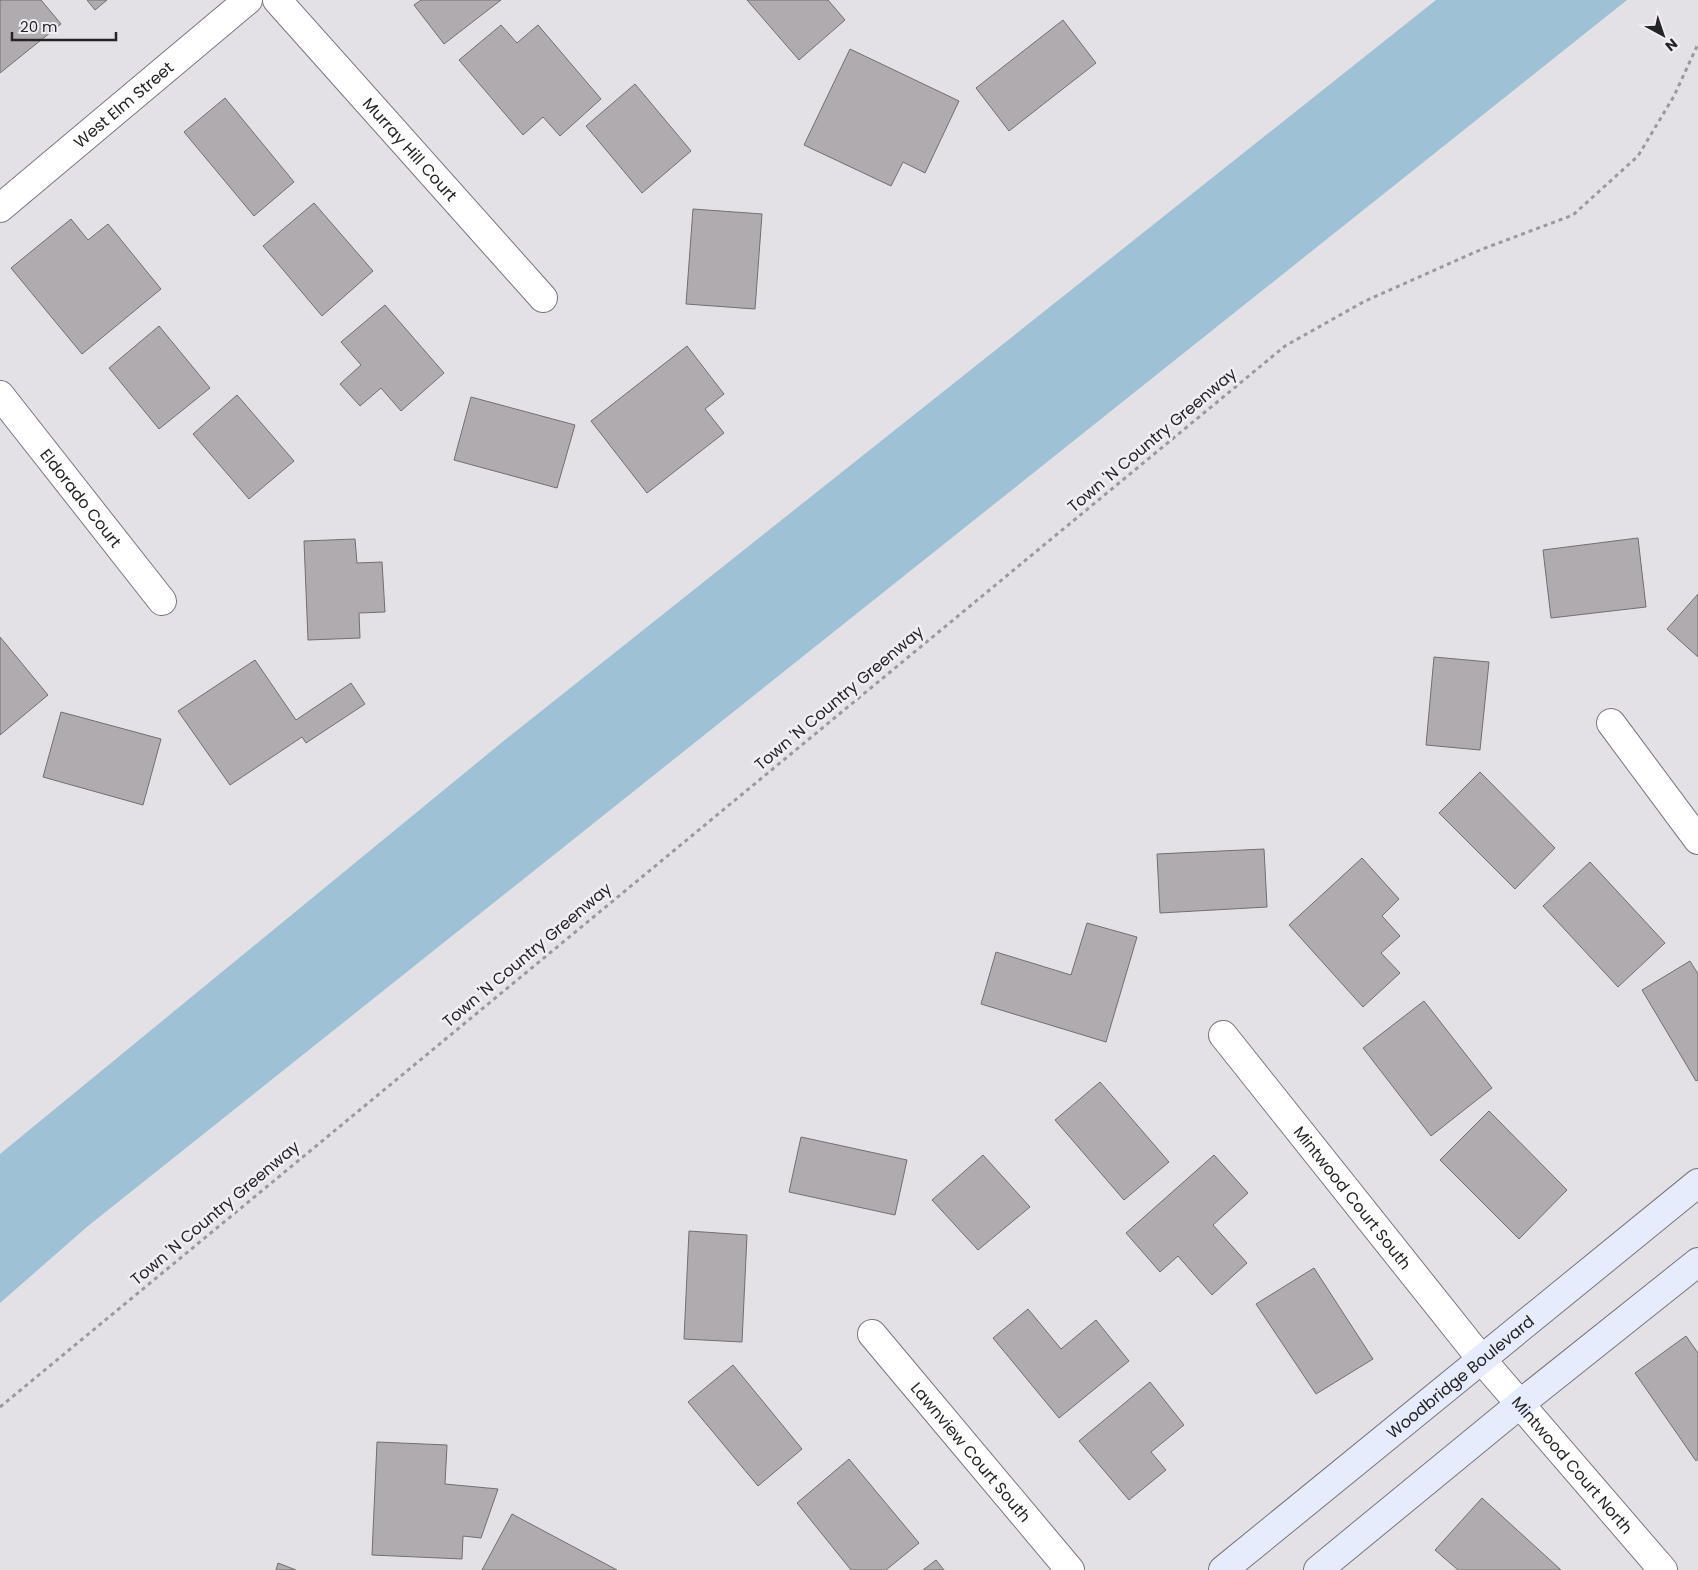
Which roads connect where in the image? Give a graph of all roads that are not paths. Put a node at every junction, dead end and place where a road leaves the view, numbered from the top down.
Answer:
1 (248, 0) edge
2 (277, 0) edge
3 (0, 208) edge
4 (543, 298) dead end
5 (0, 395) edge
6 (162, 601) dead end
7 (1611, 723) dead end
8 (1698, 840) edge
9 (1222, 1035) dead end
10 (1698, 1183) edge
11 (1698, 1262) edge
12 (872, 1334) dead end
13 (1482, 1360) junction
14 (1520, 1404) junction
15 (1070, 1570) edge
16 (1223, 1570) edge
17 (1318, 1570) edge
18 (1663, 1570) edge

1 - 3 street, West Elm Street
2 - 4 street, Murray Hill Court
5 - 6 street, Eldorado Court
7 - 8 street
9 - 13 street, Mintwood Court South
10 - 13 street, Woodbridge Boulevard
11 - 14 street
12 - 15 street, Lawnview Court South
13 - 14 street, Mintwood Court North
13 - 16 street, Woodbridge Boulevard
14 - 17 street
14 - 18 street, Mintwood Court North

